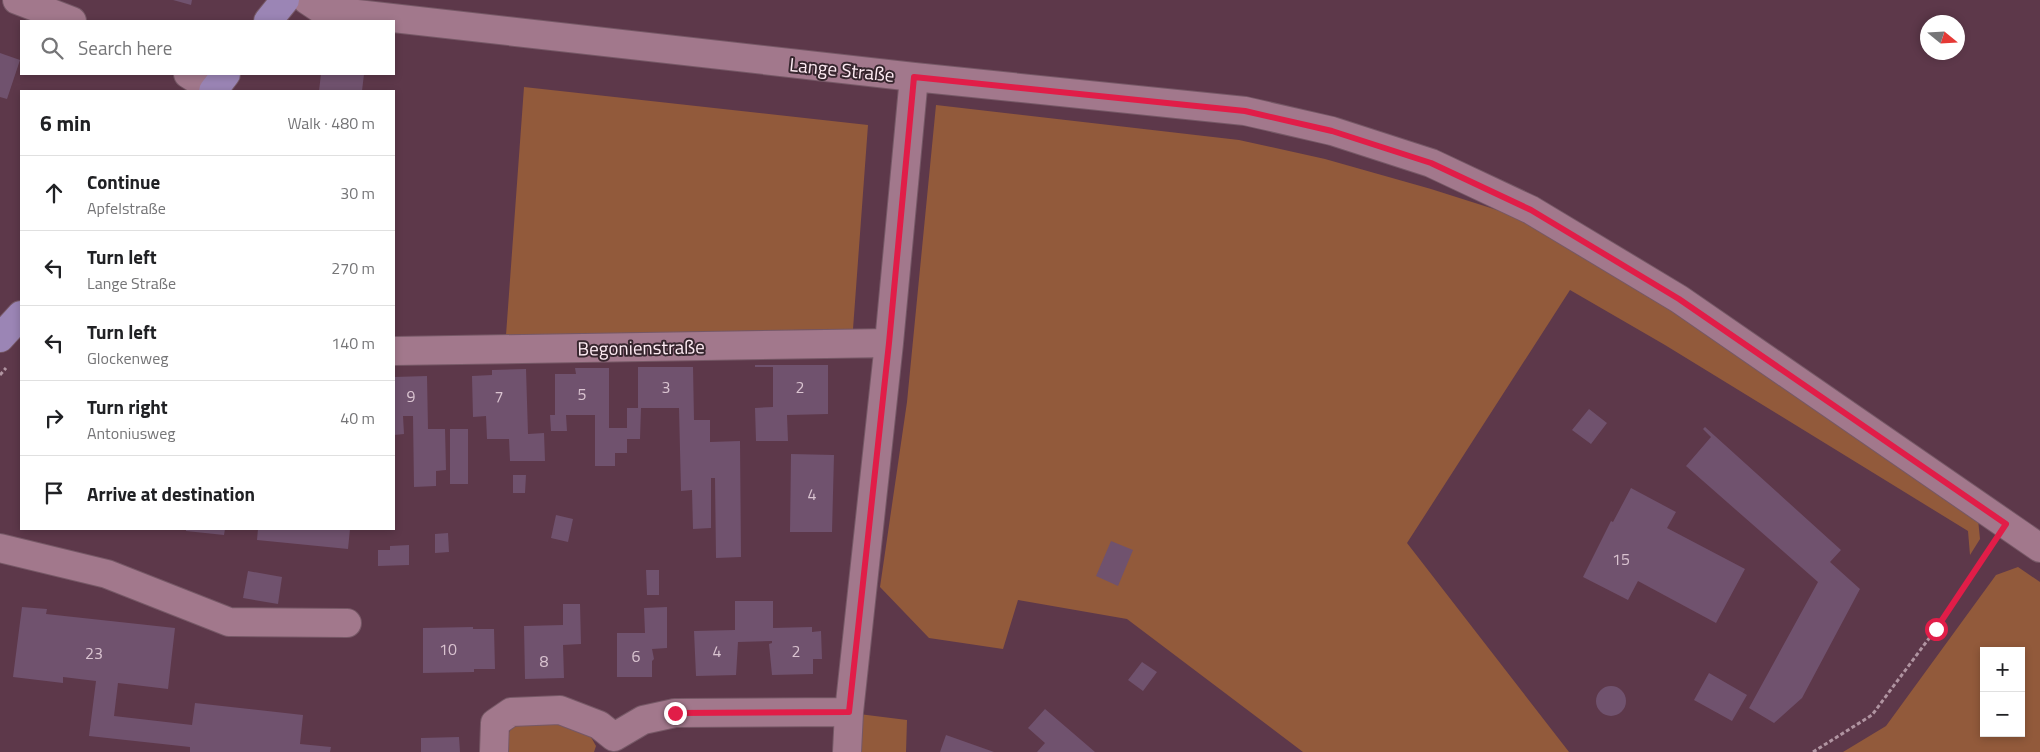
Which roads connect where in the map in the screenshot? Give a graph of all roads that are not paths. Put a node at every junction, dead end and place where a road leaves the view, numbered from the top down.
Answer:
1 (17, 0) edge
2 (285, 0) edge
3 (307, 0) edge
4 (69, 20) edge
5 (269, 20) edge
6 (191, 75) edge
7 (914, 77) junction
8 (218, 85) edge
9 (20, 316) edge
10 (0, 338) edge
11 (889, 343) junction
12 (395, 351) edge
13 (0, 548) edge
14 (2040, 548) edge
15 (347, 623) dead end
16 (849, 712) junction
17 (612, 744) edge
18 (494, 752) edge
19 (847, 752) edge

1 - 4 street
2 - 5 main road
3 - 7 street, Lange Straße
6 - 8 street
7 - 11 street
7 - 14 street, Lange Straße
9 - 10 main road
11 - 12 street, Begonienstraße
11 - 16 street
13 - 15 street
16 - 17 street
16 - 19 street
17 - 18 street

